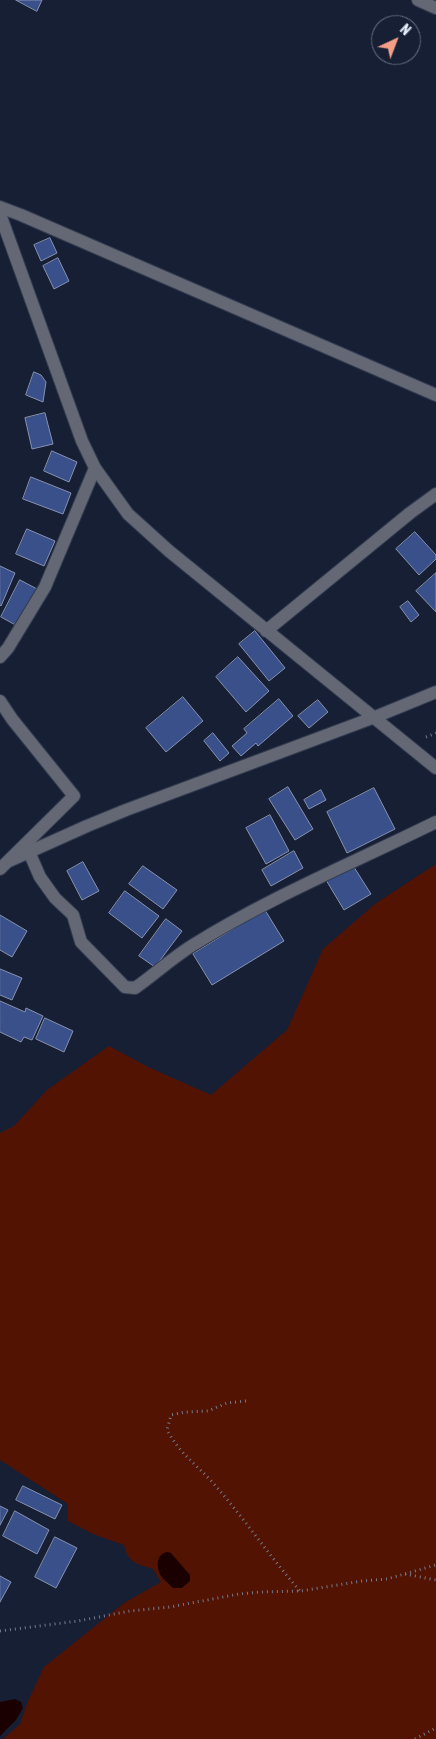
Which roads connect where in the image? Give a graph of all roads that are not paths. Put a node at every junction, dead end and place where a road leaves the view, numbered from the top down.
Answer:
1 (418, 0) edge
2 (436, 8) edge
3 (0, 207) edge
4 (0, 214) edge
5 (436, 395) edge
6 (95, 468) junction
7 (436, 494) edge
8 (266, 631) junction
9 (0, 657) edge
10 (436, 692) edge
11 (0, 701) edge
12 (375, 717) junction
13 (436, 768) edge
14 (436, 822) edge
15 (29, 852) junction
16 (4, 865) edge

1 - 2 street
3 - 5 street
4 - 6 street
6 - 8 street
6 - 9 street
7 - 8 street
8 - 12 street
10 - 12 street
11 - 16 street
12 - 13 street
12 - 15 street
14 - 15 street
15 - 16 street

